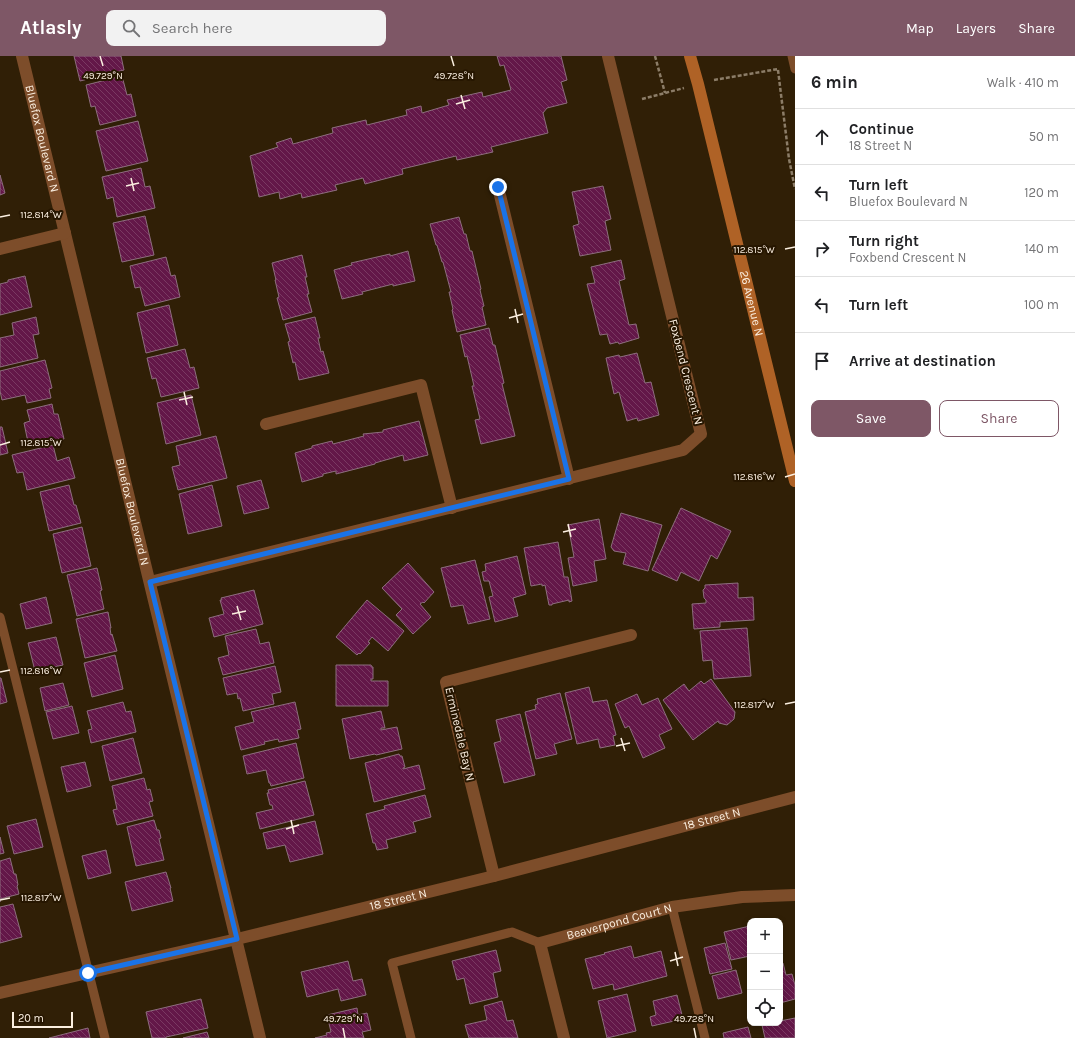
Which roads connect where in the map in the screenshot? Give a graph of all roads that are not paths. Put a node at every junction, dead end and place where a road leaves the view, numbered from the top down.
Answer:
1 (22, 56) edge
2 (608, 56) edge
3 (690, 56) edge
4 (792, 56) edge
5 (795, 69) edge
6 (498, 187) dead end
7 (65, 233) junction
8 (0, 249) edge
9 (266, 424) dead end
10 (569, 479) junction
11 (795, 481) edge
12 (452, 508) junction
13 (150, 582) junction
14 (0, 617) edge
15 (631, 635) dead end
16 (795, 797) edge
17 (494, 876) junction
18 (795, 895) edge
19 (672, 907) junction
20 (237, 939) junction
21 (540, 943) junction
22 (88, 973) junction
23 (0, 993) edge
24 (105, 1038) edge
25 (260, 1038) edge
26 (411, 1038) edge
27 (564, 1038) edge
28 (704, 1038) edge

1 - 7 street, Bluefox Boulevard N
2 - 10 street, Foxbend Crescent N
3 - 11 main road, 26 Avenue N
4 - 5 lane
6 - 10 street
7 - 8 street
7 - 13 street, Bluefox Boulevard N
9 - 12 street
10 - 12 street, Foxbend Crescent N
12 - 13 street, Foxbend Crescent N
13 - 20 street, Bluefox Boulevard N
14 - 22 lane
15 - 17 street, Erminedale Bay N
16 - 17 street, 18 Street N
17 - 20 street, 18 Street N
18 - 19 street, Beaverpond Court N
19 - 21 street, Beaverpond Court N
19 - 28 lane
20 - 22 street, 18 Street N
20 - 25 street, Bluefox Boulevard N
21 - 26 lane
21 - 27 street
22 - 23 street, 18 Street N
22 - 24 lane

